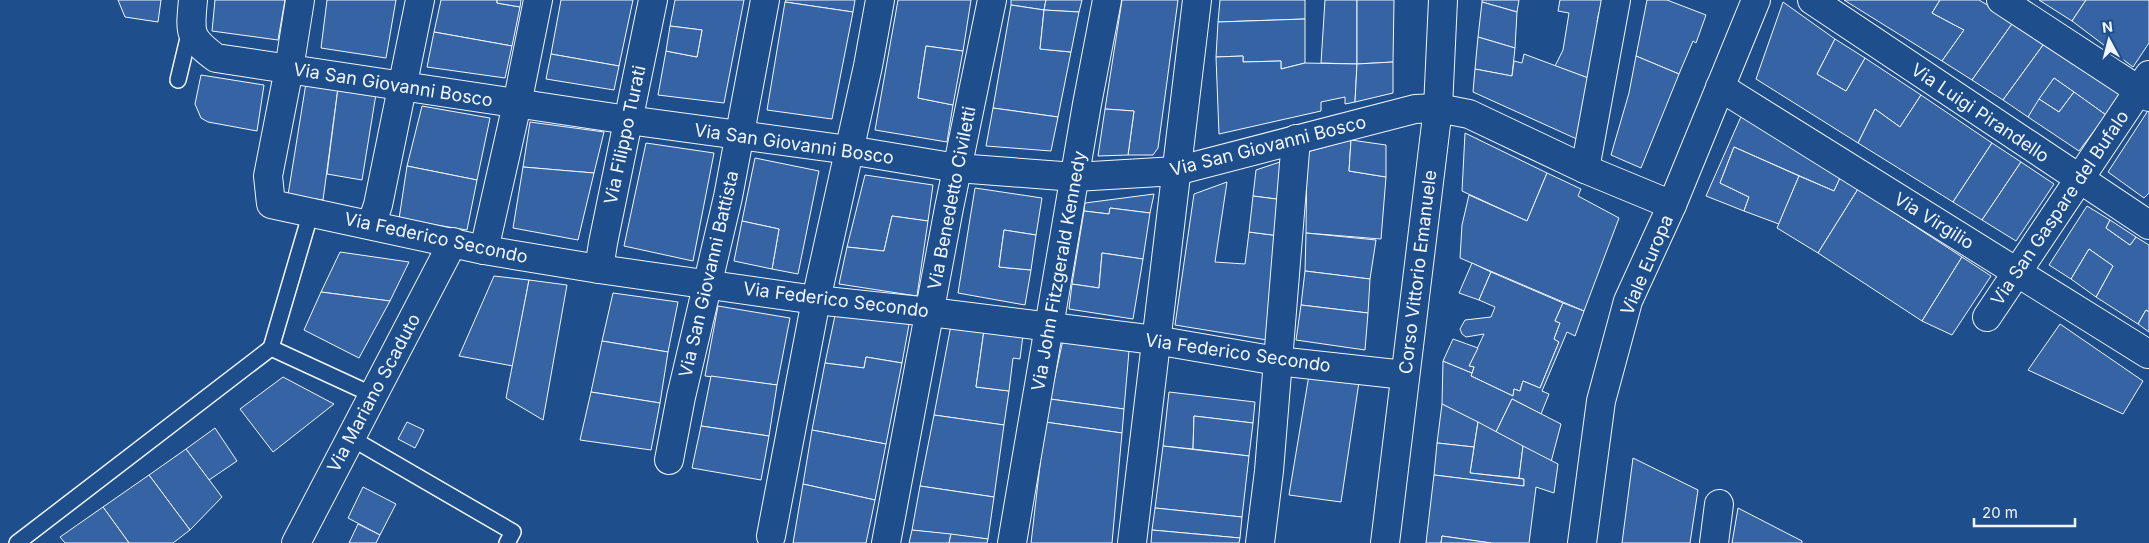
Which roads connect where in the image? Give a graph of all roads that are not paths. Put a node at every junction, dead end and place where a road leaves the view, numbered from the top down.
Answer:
1 (193, 0) edge
2 (300, 0) edge
3 (420, 0) edge
4 (538, 0) edge
5 (653, 0) edge
6 (765, 0) edge
7 (880, 0) edge
8 (992, 0) edge
9 (1107, 0) edge
10 (1197, 0) edge
11 (1443, 0) edge
12 (1616, 0) edge
13 (1756, 0) edge
14 (1812, 0) edge
15 (2001, 0) edge
16 (190, 30) junction
17 (289, 69) junction
18 (178, 80) dead end
19 (403, 86) junction
20 (1720, 87) junction
21 (2146, 88) edge
22 (518, 104) junction
23 (1438, 108) junction
24 (628, 120) junction
25 (740, 136) junction
26 (1296, 139) junction
27 (850, 150) junction
28 (957, 168) junction
29 (1584, 169) junction
30 (1176, 171) junction
31 (1075, 177) junction
32 (2079, 180) junction
33 (1672, 205) junction
34 (311, 212) junction
35 (371, 225) junction
36 (2149, 225) edge
37 (453, 242) junction
38 (484, 250) junction
39 (600, 270) junction
40 (2017, 272) junction
41 (708, 284) junction
42 (816, 300) junction
43 (930, 312) junction
44 (1987, 317) dead end
45 (1049, 326) junction
46 (1155, 340) junction
47 (271, 348) junction
48 (2148, 354) dead end
49 (1278, 361) junction
50 (1405, 375) junction
51 (373, 396) junction
52 (351, 438) junction
53 (669, 460) dead end
54 (1719, 504) dead end
55 (771, 536) dead end
56 (16, 543) edge
57 (296, 543) edge
58 (507, 543) edge
59 (886, 543) edge
60 (1012, 543) edge
61 (1132, 543) edge
62 (1260, 543) edge
63 (1385, 543) edge
64 (1582, 543) edge
65 (1714, 543) edge

1 - 16 street
2 - 17 street
3 - 19 street
4 - 22 street
5 - 24 street, Via Filippo Turati
6 - 25 street, Via San Giovanni Battista
7 - 27 street
8 - 28 street, Via Benedetto Civiletti
9 - 31 street, Via John Fitzgerald Kennedy
10 - 30 street
11 - 23 street, Corso Vittorio Emanuele
12 - 29 street
13 - 20 street, Viale Europa
14 - 32 street, Via Luigi Pirandello
15 - 21 street
16 - 17 street, Via San Giovanni Bosco
16 - 18 lane
17 - 19 street, Via San Giovanni Bosco
17 - 34 street, Via Federico Secondo
19 - 22 street, Via San Giovanni Bosco
19 - 35 street
20 - 33 street, Viale Europa
20 - 40 street, Via Virgilio
21 - 32 street, Via San Gaspare del Bufalo
22 - 24 street, Via San Giovanni Bosco
22 - 38 street
23 - 26 street, Via San Giovanni Bosco
23 - 29 street, Via San Giovanni Bosco
23 - 50 street, Corso Vittorio Emanuele
24 - 25 street, Via San Giovanni Bosco
24 - 39 street, Via Filippo Turati
25 - 27 street, Via San Giovanni Bosco
25 - 41 street, Via San Giovanni Battista
26 - 30 street, Via San Giovanni Bosco
26 - 49 street
27 - 28 street, Via San Giovanni Bosco
27 - 42 street
28 - 31 street, Via San Giovanni Bosco
28 - 43 street, Via Benedetto Civiletti
29 - 33 street, Via San Giovanni Bosco
30 - 31 street, Via San Giovanni Bosco
30 - 46 street
31 - 45 street, Via John Fitzgerald Kennedy
32 - 36 street, Via Luigi Pirandello
32 - 40 street, Via San Gaspare del Bufalo
33 - 64 street, Viale Europa
34 - 35 street, Via Federico Secondo
34 - 47 lane
35 - 37 street, Via Federico Secondo
37 - 38 street, Via Federico Secondo
37 - 51 street, Via Mariano Scaduto
38 - 39 street, Via Federico Secondo
39 - 41 street, Via Federico Secondo
40 - 44 street, Via San Gaspare del Bufalo
40 - 48 street, Via Virgilio
41 - 42 street, Via Federico Secondo
41 - 53 street, Via San Giovanni Battista
42 - 43 street, Via Federico Secondo
42 - 55 street
43 - 45 street, Via Federico Secondo
43 - 59 street, Via Benedetto Civiletti
45 - 46 street, Via Federico Secondo
45 - 60 street, Via John Fitzgerald Kennedy
46 - 49 street, Via Federico Secondo
46 - 61 street
47 - 51 lane
47 - 56 lane
49 - 50 street, Via Federico Secondo
49 - 62 street
50 - 63 street, Corso Vittorio Emanuele
51 - 52 street, Via Mariano Scaduto
52 - 57 street, Via Mariano Scaduto
52 - 58 lane
54 - 65 street

